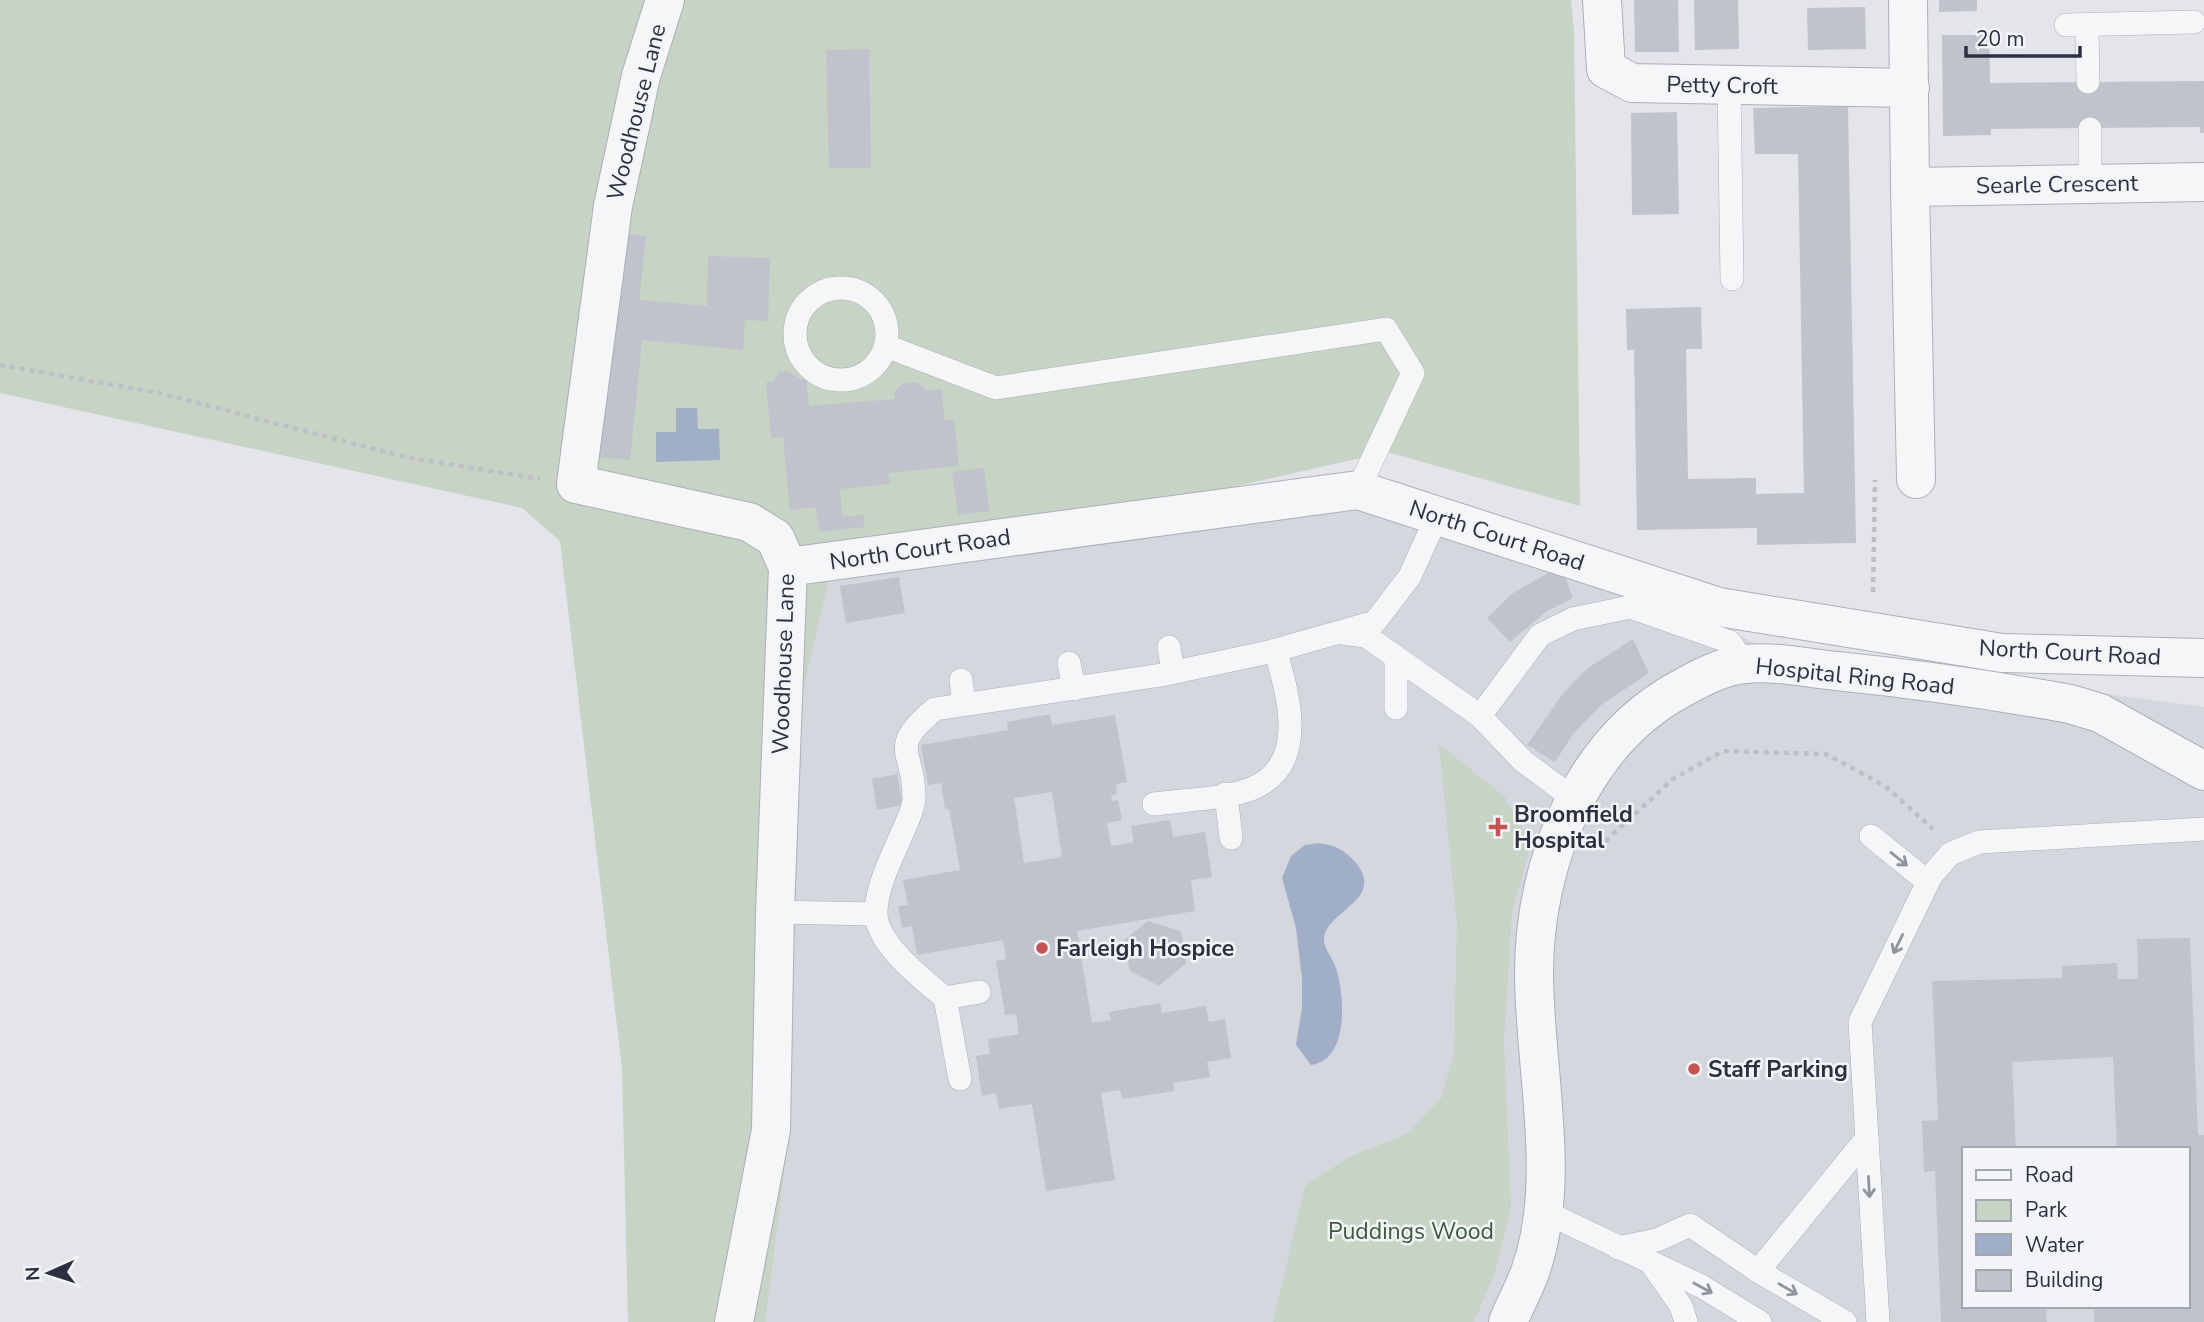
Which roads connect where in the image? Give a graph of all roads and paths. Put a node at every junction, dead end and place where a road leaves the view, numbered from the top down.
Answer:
1 (665, 0) edge
2 (1602, 0) edge
3 (1908, 0) edge
4 (2194, 22) dead end
5 (2088, 82) dead end
6 (1729, 86) junction
7 (1910, 88) junction
8 (2090, 128) dead end
9 (2204, 182) edge
10 (2091, 183) junction
11 (1910, 187) junction
12 (1732, 279) dead end
13 (886, 346) junction
14 (0, 365) edge
15 (1916, 479) joint
16 (576, 484) junction
17 (1357, 490) junction
18 (1437, 516) junction
19 (788, 567) junction
20 (1339, 632) junction
21 (1872, 632) junction
22 (1169, 647) dead end
23 (1275, 650) junction
24 (2204, 658) edge
25 (1396, 659) junction
26 (1069, 663) dead end
27 (1755, 671) junction
28 (1173, 672) junction
29 (961, 680) dead end
30 (1074, 689) junction
31 (964, 704) junction
32 (1396, 708) dead end
33 (1480, 716) junction
34 (2204, 771) edge
35 (1226, 794) junction
36 (1574, 799) junction
37 (1154, 804) dead end
38 (2204, 829) edge
39 (1871, 836) dead end
40 (1231, 838) dead end
41 (1962, 849) junction
42 (1555, 851) junction
43 (1928, 882) junction
44 (775, 912) junction
45 (875, 914) junction
46 (979, 992) dead end
47 (945, 998) junction
48 (960, 1079) dead end
49 (1867, 1138) junction
50 (1543, 1211) junction
51 (1618, 1248) junction
52 (1649, 1260) junction
53 (1758, 1271) junction
54 (734, 1322) edge
55 (1508, 1322) edge
56 (1686, 1322) edge
57 (1760, 1322) edge
58 (1845, 1322) edge
59 (1878, 1322) edge

1 - 16 street, Woodhouse Lane
2 - 6 street, Petty Croft
3 - 7 street
4 - 5 lane
6 - 7 street, Petty Croft
6 - 12 lane
7 - 11 street
8 - 10 lane
9 - 10 street, Searle Crescent
10 - 11 street, Searle Crescent
11 - 15 street
13 - 13 lane
13 - 17 lane
14 - 16 path
15 - 21 path
16 - 19 street, Woodhouse Lane
17 - 18 street, North Court Road
17 - 19 street, North Court Road
18 - 20 lane
18 - 21 street, North Court Road
19 - 44 street, Woodhouse Lane
20 - 23 lane
20 - 25 lane
21 - 24 street, North Court Road
22 - 28 lane
23 - 28 lane
23 - 35 lane
25 - 32 lane
25 - 33 lane
26 - 30 lane
27 - 33 lane
27 - 34 street, Hospital Ring Road
27 - 36 street, Hospital Ring Road
28 - 30 lane
29 - 31 lane
30 - 31 lane
31 - 45 lane
33 - 36 lane
35 - 37 lane
35 - 40 lane
36 - 42 street, Hospital Ring Road
38 - 41 lane
39 -> 43 lane
41 - 42 path
41 - 43 lane
42 - 50 street, Hospital Ring Road
43 -> 49 lane
44 - 45 lane
44 - 54 street, Woodhouse Lane
45 - 47 lane
46 - 47 lane
47 - 48 lane
49 - 53 lane
49 -> 59 lane
50 - 51 lane
50 - 55 street, Hospital Ring Road
51 - 52 lane
51 - 53 lane
52 - 56 lane
52 -> 57 lane
53 -> 58 lane

